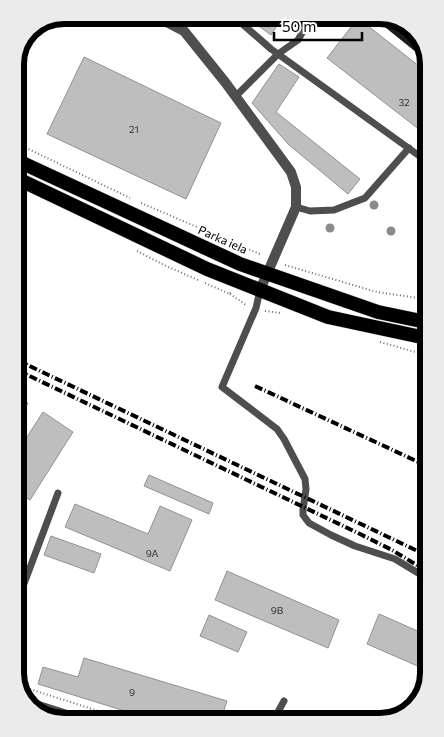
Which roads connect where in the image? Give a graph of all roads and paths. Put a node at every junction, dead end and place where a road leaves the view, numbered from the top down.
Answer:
1 (170, 24) edge
2 (243, 24) edge
3 (307, 24) edge
4 (391, 26) edge
5 (415, 45) edge
6 (278, 54) junction
7 (236, 96) junction
8 (24, 147) edge
9 (409, 148) junction
10 (420, 156) edge
11 (24, 164) edge
12 (24, 182) edge
13 (296, 207) junction
14 (242, 246) dead end
15 (298, 268) dead end
16 (266, 274) junction
17 (260, 290) junction
18 (420, 298) edge
19 (420, 321) edge
20 (420, 337) edge
21 (58, 493) dead end
22 (420, 574) edge
23 (24, 584) edge
24 (27, 688) edge
25 (284, 701) dead end
26 (41, 707) edge
27 (61, 713) edge
28 (105, 713) edge
29 (277, 713) edge

1 - 7 street
2 - 6 lane
3 - 6 lane
4 - 5 main road
6 - 7 lane
6 - 9 lane
7 - 13 street
8 - 14 path
9 - 10 lane
9 - 13 lane
11 - 16 highway, Parka iela
12 - 17 highway
13 - 16 street
15 - 18 path
16 - 17 street
16 - 19 highway, Parka iela
17 - 20 highway
17 - 22 lane
21 - 23 lane
24 - 28 path
25 - 29 lane
26 - 27 street

